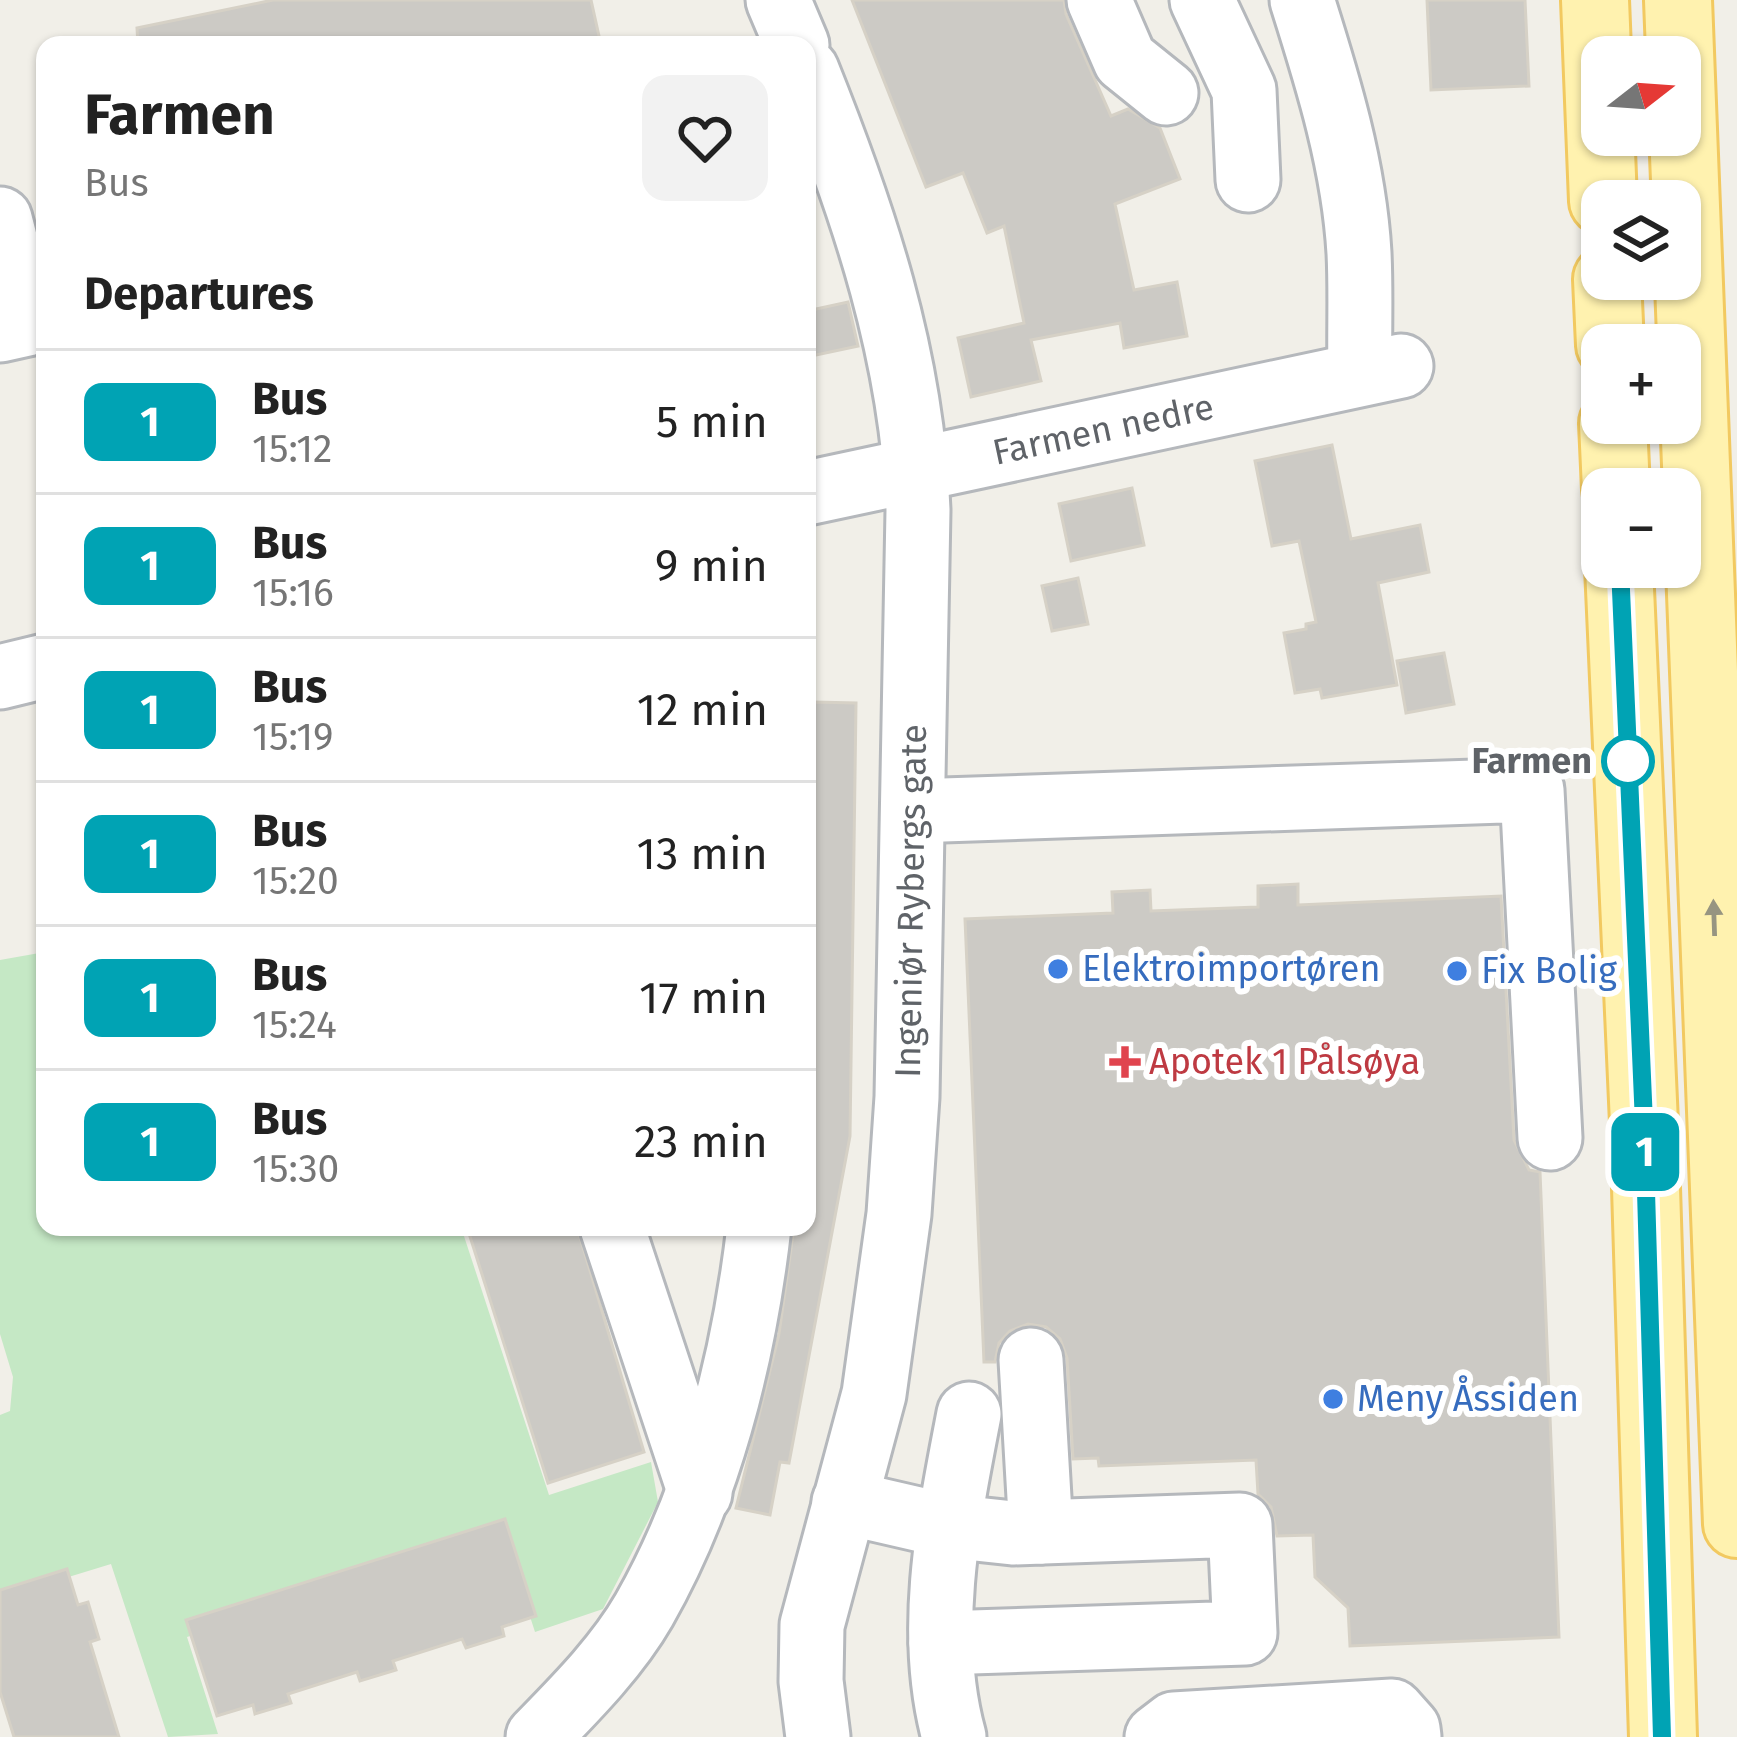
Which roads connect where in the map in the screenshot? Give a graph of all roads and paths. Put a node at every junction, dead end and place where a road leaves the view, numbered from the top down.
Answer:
1 (778, 0) edge
2 (1202, 0) edge
3 (1302, 0) edge
4 (1595, 0) edge
5 (1678, 0) edge
6 (1103, 1) edge
7 (793, 36) edge
8 (1166, 93) dead end
9 (816, 94) edge
10 (1248, 180) dead end
11 (1603, 180) edge
12 (0, 219) edge
13 (0, 330) edge
14 (916, 468) junction
15 (816, 491) edge
16 (1620, 588) edge
17 (36, 668) edge
18 (0, 676) edge
19 (913, 811) junction
20 (1550, 1138) dead end
21 (616, 1236) edge
22 (757, 1236) edge
23 (1017, 1361) dead end
24 (969, 1414) dead end
25 (700, 1493) junction
26 (844, 1502) junction
27 (1737, 1524) edge
28 (948, 1526) junction
29 (1027, 1533) junction
30 (940, 1642) junction
31 (1659, 1652) junction
32 (538, 1737) edge
33 (818, 1737) edge
34 (954, 1737) edge
35 (1157, 1737) edge
36 (1408, 1737) edge
37 (1628, 1737) edge
38 (1663, 1737) edge

1 - 7 street
2 - 10 street
3 - 14 street, Farmen nedre
4 - 11 main road
27 -> 5 main road
6 - 8 street
9 - 14 street, Ingeniør Rybergs gate
12 - 13 street
14 - 15 street, Farmen nedre
14 - 19 street, Ingeniør Rybergs gate
16 - 31 main road
17 - 18 street
19 - 20 street
19 - 26 street, Ingeniør Rybergs gate
21 - 25 street
22 - 25 street
23 - 29 street
24 - 28 street
25 - 32 street
26 - 28 street
26 - 33 street, Ingeniør Rybergs gate
28 - 29 street
28 - 30 street
29 - 30 street
30 - 34 street
31 - 37 main road
31 - 38 main road
35 - 36 street

